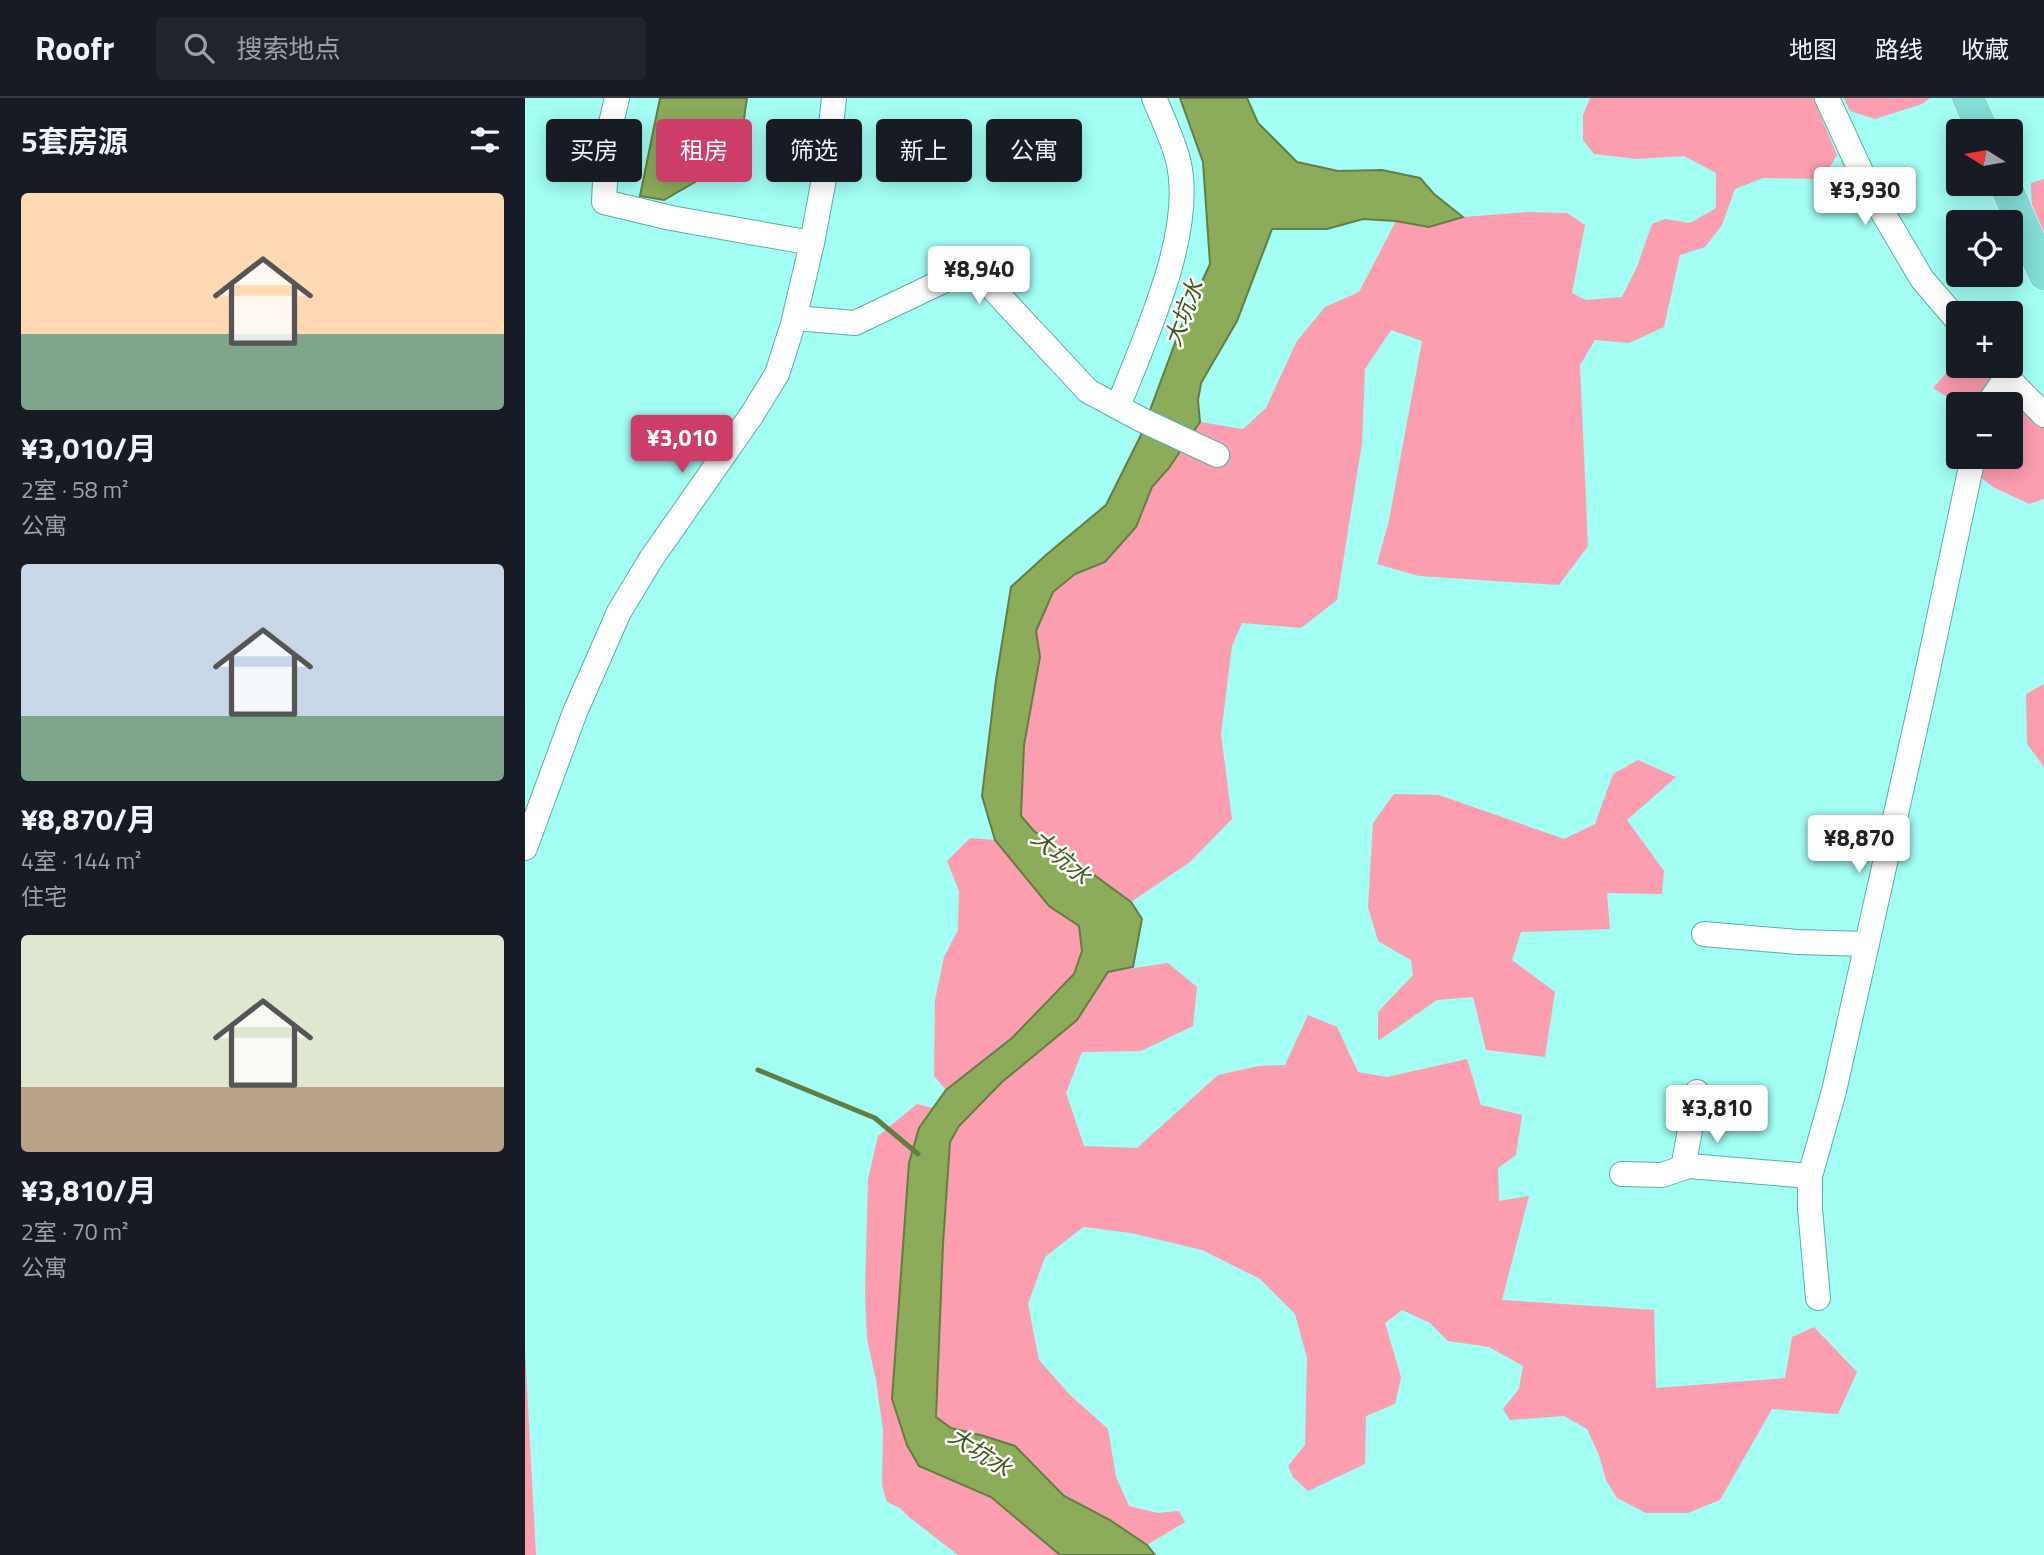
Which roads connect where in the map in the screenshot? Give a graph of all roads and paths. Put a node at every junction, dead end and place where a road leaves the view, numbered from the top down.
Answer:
1 (617, 98) edge
2 (834, 98) edge
3 (1154, 98) edge
4 (1827, 98) edge
5 (1969, 98) edge
6 (1978, 119) edge
7 (2010, 196) edge
8 (812, 243) junction
9 (2044, 274) edge
10 (1946, 307) edge
11 (795, 318) junction
12 (2007, 378) edge
13 (1118, 407) junction
14 (2044, 415) edge
15 (1217, 455) dead end
16 (1970, 469) edge
17 (525, 848) edge
18 (1704, 933) dead end
19 (1867, 944) junction
20 (1697, 1092) dead end
21 (1683, 1168) junction
22 (1622, 1174) dead end
23 (1810, 1176) junction
24 (1818, 1298) dead end

1 - 8 street
2 - 8 street
3 - 13 street
4 - 10 street
5 - 6 main road
7 - 9 main road
8 - 11 street
11 - 13 street
11 - 17 street
12 - 14 street
13 - 15 street
16 - 19 street
18 - 19 street
19 - 23 street
20 - 21 street
21 - 22 street
21 - 23 street
23 - 24 street

